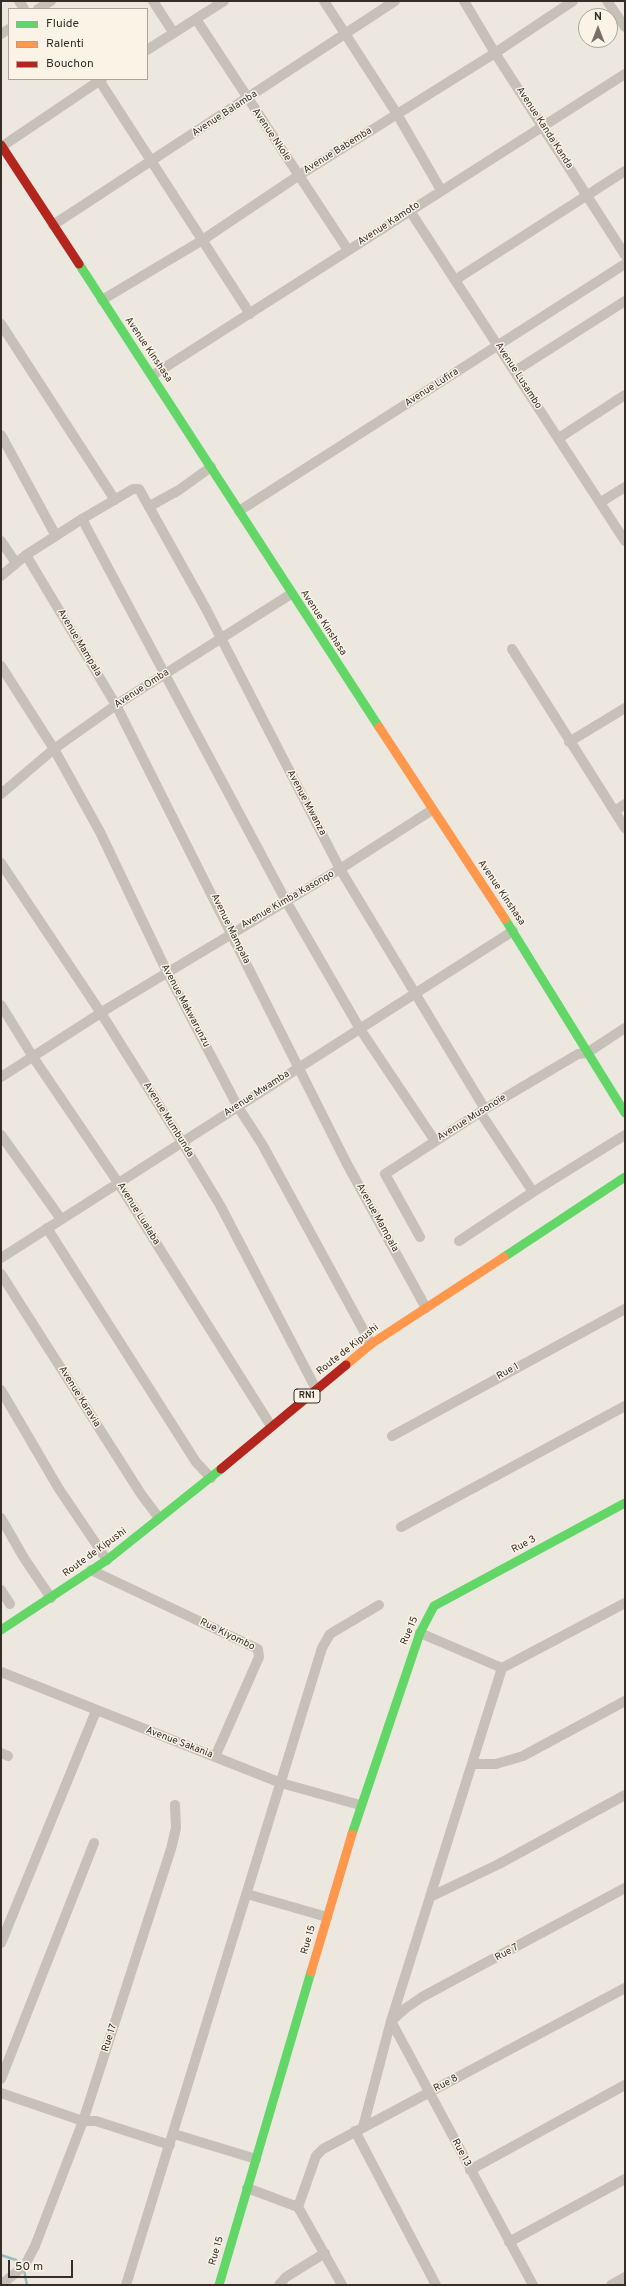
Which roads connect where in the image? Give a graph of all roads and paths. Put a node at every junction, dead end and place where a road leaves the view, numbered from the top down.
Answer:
1 (51, 1) edge
2 (153, 1) edge
3 (224, 1) edge
4 (324, 1) edge
5 (395, 1) edge
6 (464, 1) edge
7 (572, 1) edge
8 (607, 1) edge
9 (40, 8) edge
10 (196, 19) junction
11 (625, 27) edge
12 (173, 32) junction
13 (346, 35) junction
14 (148, 49) edge
15 (495, 53) junction
16 (625, 74) edge
17 (100, 80) edge
18 (86, 83) edge
19 (247, 100) junction
20 (397, 114) junction
21 (544, 127) junction
22 (1, 146) edge
23 (152, 161) junction
24 (625, 171) edge
25 (298, 176) junction
26 (441, 190) junction
27 (587, 195) junction
28 (410, 211) junction
29 (53, 225) junction
30 (201, 241) junction
31 (348, 250) junction
32 (625, 255) edge
33 (625, 264) edge
34 (455, 280) junction
35 (102, 300) junction
36 (625, 301) edge
37 (250, 314) junction
38 (1, 324) edge
39 (499, 346) junction
40 (515, 371) junction
41 (153, 375) junction
42 (625, 395) edge
43 (1, 435) edge
44 (559, 438) junction
45 (211, 467) junction
46 (625, 487) edge
47 (115, 500) junction
48 (601, 502) junction
49 (150, 506) junction
50 (239, 511) junction
51 (82, 519) junction
52 (56, 536) junction
53 (1, 541) edge
54 (625, 541) edge
55 (26, 555) junction
56 (16, 563) junction
57 (1, 576) edge
58 (291, 594) junction
59 (220, 639) junction
60 (512, 649) dead end
61 (1, 666) edge
62 (165, 675) junction
63 (116, 705) junction
64 (625, 708) edge
65 (569, 742) junction
66 (54, 749) junction
67 (2, 790) edge
68 (625, 804) edge
69 (432, 810) junction
70 (614, 811) junction
71 (625, 828) edge
72 (1, 863) edge
73 (340, 869) junction
74 (286, 901) junction
75 (513, 931) junction
76 (232, 932) junction
77 (166, 972) junction
78 (414, 993) junction
79 (1, 1005) edge
80 (101, 1013) junction
81 (625, 1028) edge
82 (360, 1029) junction
83 (587, 1053) junction
84 (33, 1057) junction
85 (298, 1067) junction
86 (1, 1078) edge
87 (238, 1107) junction
88 (483, 1110) junction
89 (625, 1113) edge
90 (1, 1135) edge
91 (625, 1135) edge
92 (436, 1141) junction
93 (182, 1142) junction
94 (625, 1177) edge
95 (119, 1184) junction
96 (533, 1192) junction
97 (61, 1219) junction
98 (47, 1228) junction
99 (420, 1237) dead end
100 (459, 1241) dead end
101 (1, 1258) edge
102 (1, 1274) edge
103 (426, 1308) junction
104 (625, 1309) edge
105 (372, 1344) junction
106 (316, 1389) junction
107 (1, 1390) edge
108 (625, 1406) edge
109 (271, 1426) junction
110 (392, 1436) dead end
111 (211, 1478) junction
112 (625, 1503) edge
113 (1, 1518) edge
114 (159, 1518) junction
115 (401, 1527) dead end
116 (107, 1560) junction
117 (91, 1570) junction
118 (1, 1590) edge
119 (51, 1598) junction
120 (625, 1603) edge
121 (10, 1604) dead end
122 (379, 1605) dead end
123 (434, 1606) joint
124 (1, 1630) edge
125 (420, 1633) junction
126 (502, 1668) junction
127 (1, 1672) edge
128 (625, 1701) edge
129 (96, 1711) junction
130 (215, 1757) junction
131 (472, 1764) junction
132 (281, 1782) junction
133 (625, 1795) edge
134 (360, 1805) junction
135 (175, 1806) dead end
136 (94, 1843) dead end
137 (625, 1888) edge
138 (247, 1894) junction
139 (430, 1896) junction
140 (327, 1917) junction
141 (1, 1943) edge
142 (625, 1988) edge
143 (391, 2021) junction
144 (1, 2079) edge
145 (625, 2086) edge
146 (1, 2093) edge
147 (430, 2093) junction
148 (83, 2121) junction
149 (359, 2129) junction
150 (174, 2134) junction
151 (170, 2145) junction
152 (256, 2159) junction
153 (470, 2170) junction
154 (625, 2179) edge
155 (247, 2188) junction
156 (298, 2207) junction
157 (509, 2242) junction
158 (325, 2253) junction
159 (625, 2278) edge
160 (1, 2285) edge
161 (126, 2285) edge
162 (219, 2285) edge
163 (279, 2285) edge
164 (342, 2285) edge
165 (436, 2285) edge
166 (533, 2285) edge
167 (611, 2285) edge

1 - 9 street
2 - 12 street
3 - 10 street
4 - 13 street
5 - 13 street, Avenue Balamba
6 - 15 street, Avenue Kanda Kanda
7 - 15 street, Avenue Babemba
8 - 11 street
10 - 12 street
10 - 19 street, Avenue Nkole
12 - 14 street
13 - 19 street, Avenue Balamba
13 - 20 street
15 - 20 street, Avenue Babemba
15 - 21 street, Avenue Kanda Kanda
16 - 21 street, Avenue Kamoto
17 - 18 street
17 - 23 street
18 - 22 street
19 - 23 street, Avenue Balamba
19 - 25 street, Avenue Nkole
20 - 25 street, Avenue Babemba
20 - 26 street
21 - 26 street, Avenue Kamoto
21 - 27 street, Avenue Kanda Kanda
22 - 29 main road, Avenue Kinshasa
23 - 29 street, Avenue Balamba
23 - 30 street
24 - 27 street
25 - 30 street, Avenue Babemba
25 - 31 street, Avenue Nkole
26 - 28 street, Avenue Kamoto
27 - 32 street, Avenue Kanda Kanda
27 - 34 street
28 - 31 street, Avenue Kamoto
28 - 34 street, Avenue Lusambo
29 - 35 main road, Avenue Kinshasa
30 - 35 street, Avenue Babemba
30 - 37 street
31 - 37 street, Avenue Kamoto
33 - 39 street, Avenue Lufira
34 - 39 street, Avenue Lusambo
35 - 41 main road, Avenue Kinshasa
36 - 40 street
37 - 41 street, Avenue Kamoto
38 - 47 street
39 - 40 street, Avenue Lusambo
39 - 50 street, Avenue Lufira
40 - 44 street, Avenue Lusambo
41 - 45 main road, Avenue Kinshasa
42 - 44 street
43 - 52 street
44 - 48 street, Avenue Lusambo
45 - 49 street
45 - 50 main road, Avenue Kinshasa
46 - 48 street
47 - 49 street, Avenue Mwanza
47 - 51 street
48 - 54 street, Avenue Lusambo
49 - 59 street, Avenue Mwanza
50 - 58 main road, Avenue Kinshasa
51 - 52 street
51 - 62 street
52 - 55 street
53 - 56 street
55 - 56 street
55 - 63 street, Avenue Mampala
56 - 57 street
58 - 59 street, Avenue Omba
58 - 69 main road, Avenue Kinshasa
59 - 62 street, Avenue Omba
59 - 73 street, Avenue Mwanza
60 - 65 street
61 - 66 street, Avenue Makwarunzu
62 - 63 street, Avenue Omba
62 - 74 street
63 - 66 street, Avenue Omba
63 - 76 street, Avenue Mampala
64 - 65 street
65 - 70 street
66 - 67 street, Avenue Omba
66 - 77 street, Avenue Makwarunzu
68 - 70 street
69 - 73 street, Avenue Kimba Kasongo
69 - 75 main road, Avenue Kinshasa
70 - 71 street
72 - 80 street, Avenue Mumbunda
73 - 74 street, Avenue Kimba Kasongo
73 - 78 street, Avenue Mwanza
74 - 76 street, Avenue Kimba Kasongo
74 - 82 street
75 - 78 street, Avenue Mwamba
75 - 83 main road, Avenue Kinshasa
76 - 77 street, Avenue Kimba Kasongo
76 - 85 street, Avenue Mampala
77 - 80 street, Avenue Kimba Kasongo
77 - 87 street, Avenue Makwarunzu
78 - 82 street, Avenue Mwamba
78 - 88 street, Avenue Mwanza
79 - 84 street, Avenue Lualaba
80 - 84 street, Avenue Kimba Kasongo
80 - 93 street, Avenue Mumbunda
81 - 83 street, Avenue Musonoïe
82 - 85 street, Avenue Mwamba
82 - 92 street
83 - 88 street, Avenue Musonoïe
83 - 89 main road, Avenue Kinshasa
84 - 86 street, Avenue Kimba Kasongo
84 - 95 street, Avenue Lualaba
85 - 87 street, Avenue Mwamba
85 - 103 street, Avenue Mampala
87 - 93 street, Avenue Mwamba
87 - 105 street, Avenue Makwarunzu
88 - 92 street, Avenue Musonoïe
88 - 96 street, Avenue Mwanza
90 - 97 street
91 - 96 street
92 - 99 street, Avenue Musonoïe
93 - 95 street, Avenue Mwamba
93 - 106 street, Avenue Mumbunda
94 - 103 main road, Route de Kipushi / RN1
95 - 97 street, Avenue Mwamba
95 - 109 street, Avenue Lualaba
96 - 100 street
97 - 98 street, Avenue Mwamba
98 - 101 street, Avenue Mwamba
98 - 111 street
102 - 114 street, Avenue Karavia
103 - 105 main road, Route de Kipushi / RN1
104 - 110 street, Rue 1
105 - 106 main road, Route de Kipushi / RN1
106 - 109 main road, Route de Kipushi / RN1
107 - 116 street
108 - 115 street
109 - 111 main road, Route de Kipushi / RN1
111 - 114 main road, Route de Kipushi / RN1
112 - 123 main road, Rue 3
113 - 119 street
114 - 116 main road, Route de Kipushi / RN1
116 - 117 main road, Route de Kipushi / RN1
117 - 119 main road, Route de Kipushi / RN1
117 - 130 street, Rue Kiyombo
118 - 121 street
119 - 124 main road, Route de Kipushi / RN1
120 - 126 street
122 - 132 street
123 - 125 main road, Rue 15
125 - 126 street
125 - 134 main road, Rue 15
126 - 131 street
127 - 129 street, Avenue Sakania
128 - 131 street
129 - 130 street, Avenue Sakania
129 - 141 street
130 - 132 street, Avenue Sakania
131 - 139 street
132 - 134 street, Avenue Sakania
132 - 138 street
133 - 139 street
134 - 140 main road, Rue 15
135 - 148 street, Rue 17
136 - 144 street
137 - 143 street, Rue 7
138 - 140 street
138 - 150 street
139 - 143 street
140 - 152 main road, Rue 15
142 - 147 street, Rue 8
143 - 147 street, Rue 13
143 - 149 street
145 - 153 street
146 - 148 street
147 - 149 street, Rue 8
147 - 153 street, Rue 13
148 - 151 street
148 - 160 street, Rue 17
149 - 156 street, Rue 8
149 - 165 street
150 - 151 street
150 - 152 street
151 - 161 street
152 - 155 main road, Rue 15
153 - 157 street, Rue 13
154 - 157 street
155 - 156 street
155 - 162 main road, Rue 15
156 - 158 street
157 - 166 street, Rue 13
158 - 163 street
158 - 164 street
159 - 167 street

